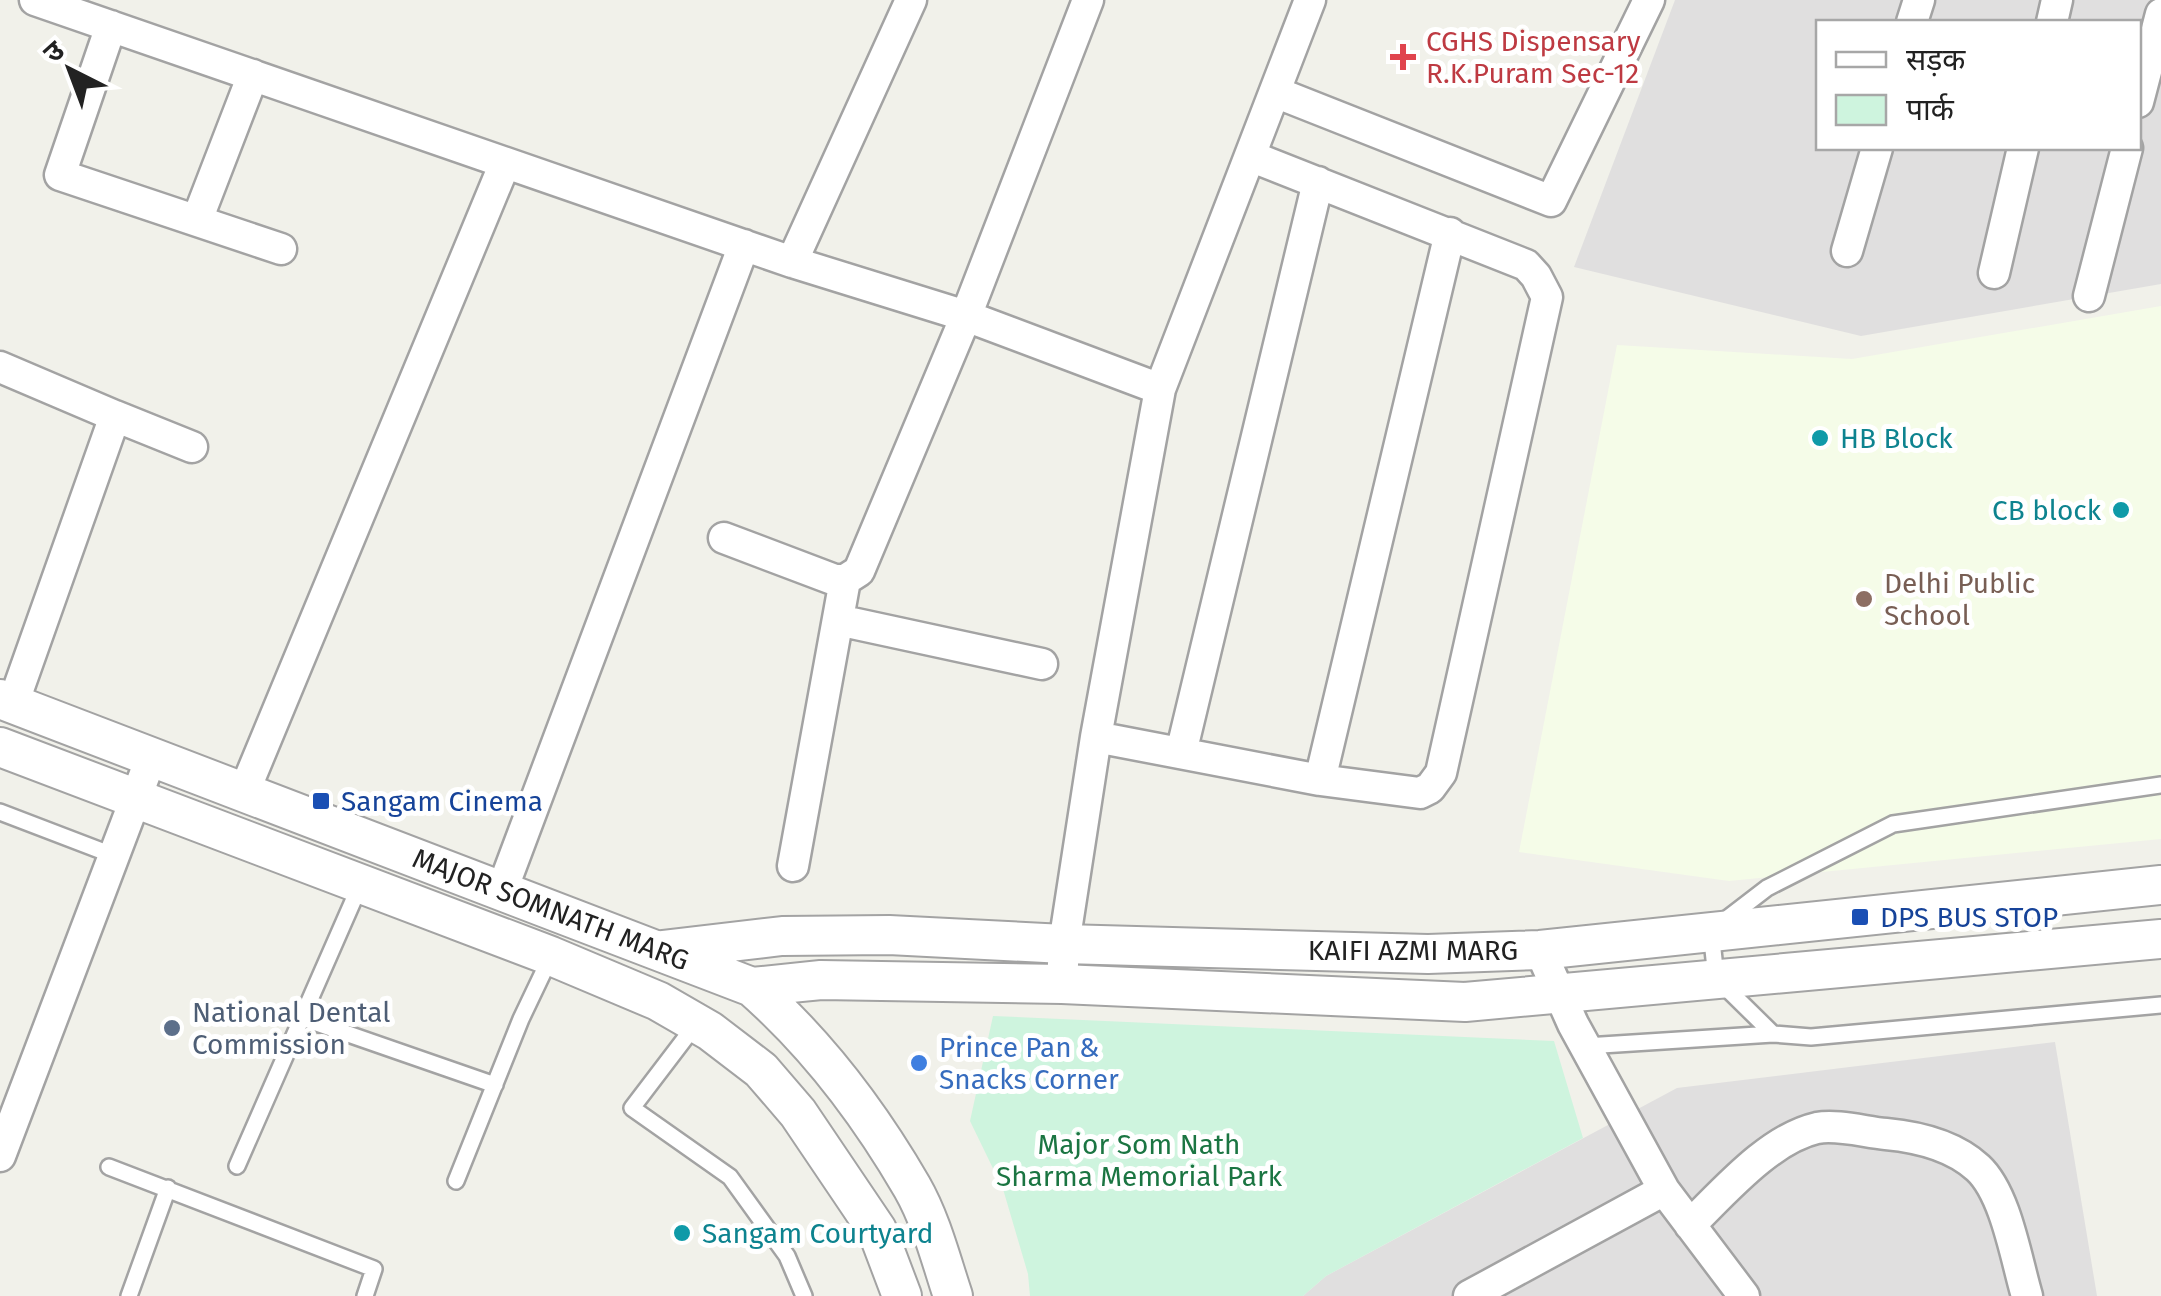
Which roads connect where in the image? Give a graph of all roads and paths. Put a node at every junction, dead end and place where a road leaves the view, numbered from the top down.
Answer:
1 (35, 0) edge
2 (911, 0) edge
3 (1088, 0) edge
4 (1310, 0) edge
5 (1649, 0) edge
6 (2161, 14) edge
7 (111, 26) junction
8 (253, 75) junction
9 (2141, 91) edge
10 (1275, 92) junction
11 (1875, 150) edge
12 (2023, 150) edge
13 (2126, 150) edge
14 (1250, 156) junction
15 (505, 163) junction
16 (1318, 182) junction
17 (197, 220) junction
18 (1450, 233) junction
19 (744, 246) junction
20 (281, 249) dead end
21 (1847, 251) dead end
22 (792, 262) junction
23 (1994, 273) dead end
24 (2089, 296) dead end
25 (966, 316) junction
26 (0, 367) edge
27 (1160, 390) junction
28 (115, 416) junction
29 (192, 447) dead end
30 (724, 538) dead end
31 (845, 580) junction
32 (838, 620) junction
33 (1042, 664) dead end
34 (7, 701) edge
35 (1096, 736) junction
36 (0, 747) edge
37 (1181, 753) junction
38 (152, 758) junction
39 (1320, 780) junction
40 (2161, 785) edge
41 (244, 792) junction
42 (138, 799) junction
43 (0, 812) edge
44 (115, 856) junction
45 (794, 866) dead end
46 (361, 883) junction
47 (2161, 885) edge
48 (502, 890) junction
49 (1711, 932) junction
50 (2161, 939) edge
51 (1064, 944) junction
52 (662, 950) junction
53 (1540, 950) junction
54 (551, 956) junction
55 (1716, 978) junction
56 (1062, 984) junction
57 (752, 986) junction
58 (1560, 993) junction
59 (2161, 1005) edge
60 (302, 1018) junction
61 (696, 1023) junction
62 (1773, 1034) junction
63 (1586, 1046) junction
64 (494, 1084) junction
65 (0, 1156) edge
66 (237, 1166) dead end
67 (109, 1167) dead end
68 (456, 1181) dead end
69 (168, 1188) junction
70 (1664, 1190) junction
71 (1690, 1225) junction
72 (130, 1296) edge
73 (365, 1296) edge
74 (804, 1296) edge
75 (902, 1296) edge
76 (953, 1296) edge
77 (1469, 1296) edge
78 (1744, 1296) edge
79 (2027, 1296) edge

1 - 7 street
2 - 22 street
3 - 25 street
4 - 10 street
5 - 10 street
6 - 9 street
7 - 8 street
7 - 17 street
8 - 15 street
8 - 17 street
10 - 14 street
11 - 21 street
12 - 23 street
13 - 24 street
14 - 16 street
14 - 27 street
15 - 19 street
15 - 41 street
16 - 18 street
16 - 37 street
17 - 20 street
18 - 39 street
18 - 39 street
19 - 22 street
19 - 48 street
22 - 25 street
25 - 27 street
25 - 31 street
26 - 28 street
27 - 35 street
28 - 29 street
28 - 34 street
30 - 31 street
31 - 32 street
32 - 33 street
32 - 45 street
34 - 38 street, MAJOR SOMNATH MARG
35 - 37 street
35 - 51 street
36 - 42 street, MAJOR SOMNATH MARG
37 - 39 street
38 - 41 street, MAJOR SOMNATH MARG
38 - 42 street
40 - 49 lane
41 - 48 street, MAJOR SOMNATH MARG
42 - 44 street
42 - 46 street, MAJOR SOMNATH MARG
43 - 44 lane
44 - 65 street
46 - 54 street, MAJOR SOMNATH MARG
46 - 60 lane
47 - 49 street, KAIFI AZMI MARG
48 - 52 street, MAJOR SOMNATH MARG
49 - 53 street, KAIFI AZMI MARG
49 - 55 lane
50 - 55 street
51 - 52 street, KAIFI AZMI MARG
51 - 53 street, KAIFI AZMI MARG
51 - 56 street
52 - 57 street, MAJOR SOMNATH MARG
53 - 58 street
54 - 61 street, MAJOR SOMNATH MARG
54 - 64 lane
55 - 58 street
55 - 62 lane
56 - 57 street
56 - 58 street
57 - 76 street, MAJOR SOMNATH MARG
58 - 63 street
59 - 62 lane
60 - 64 lane
60 - 66 lane
61 - 74 lane
61 - 75 street, MAJOR SOMNATH MARG
62 - 63 lane
63 - 70 street
64 - 68 lane
67 - 69 lane
69 - 72 lane
69 - 73 lane
70 - 71 street
70 - 77 street
71 - 78 street
71 - 79 street

